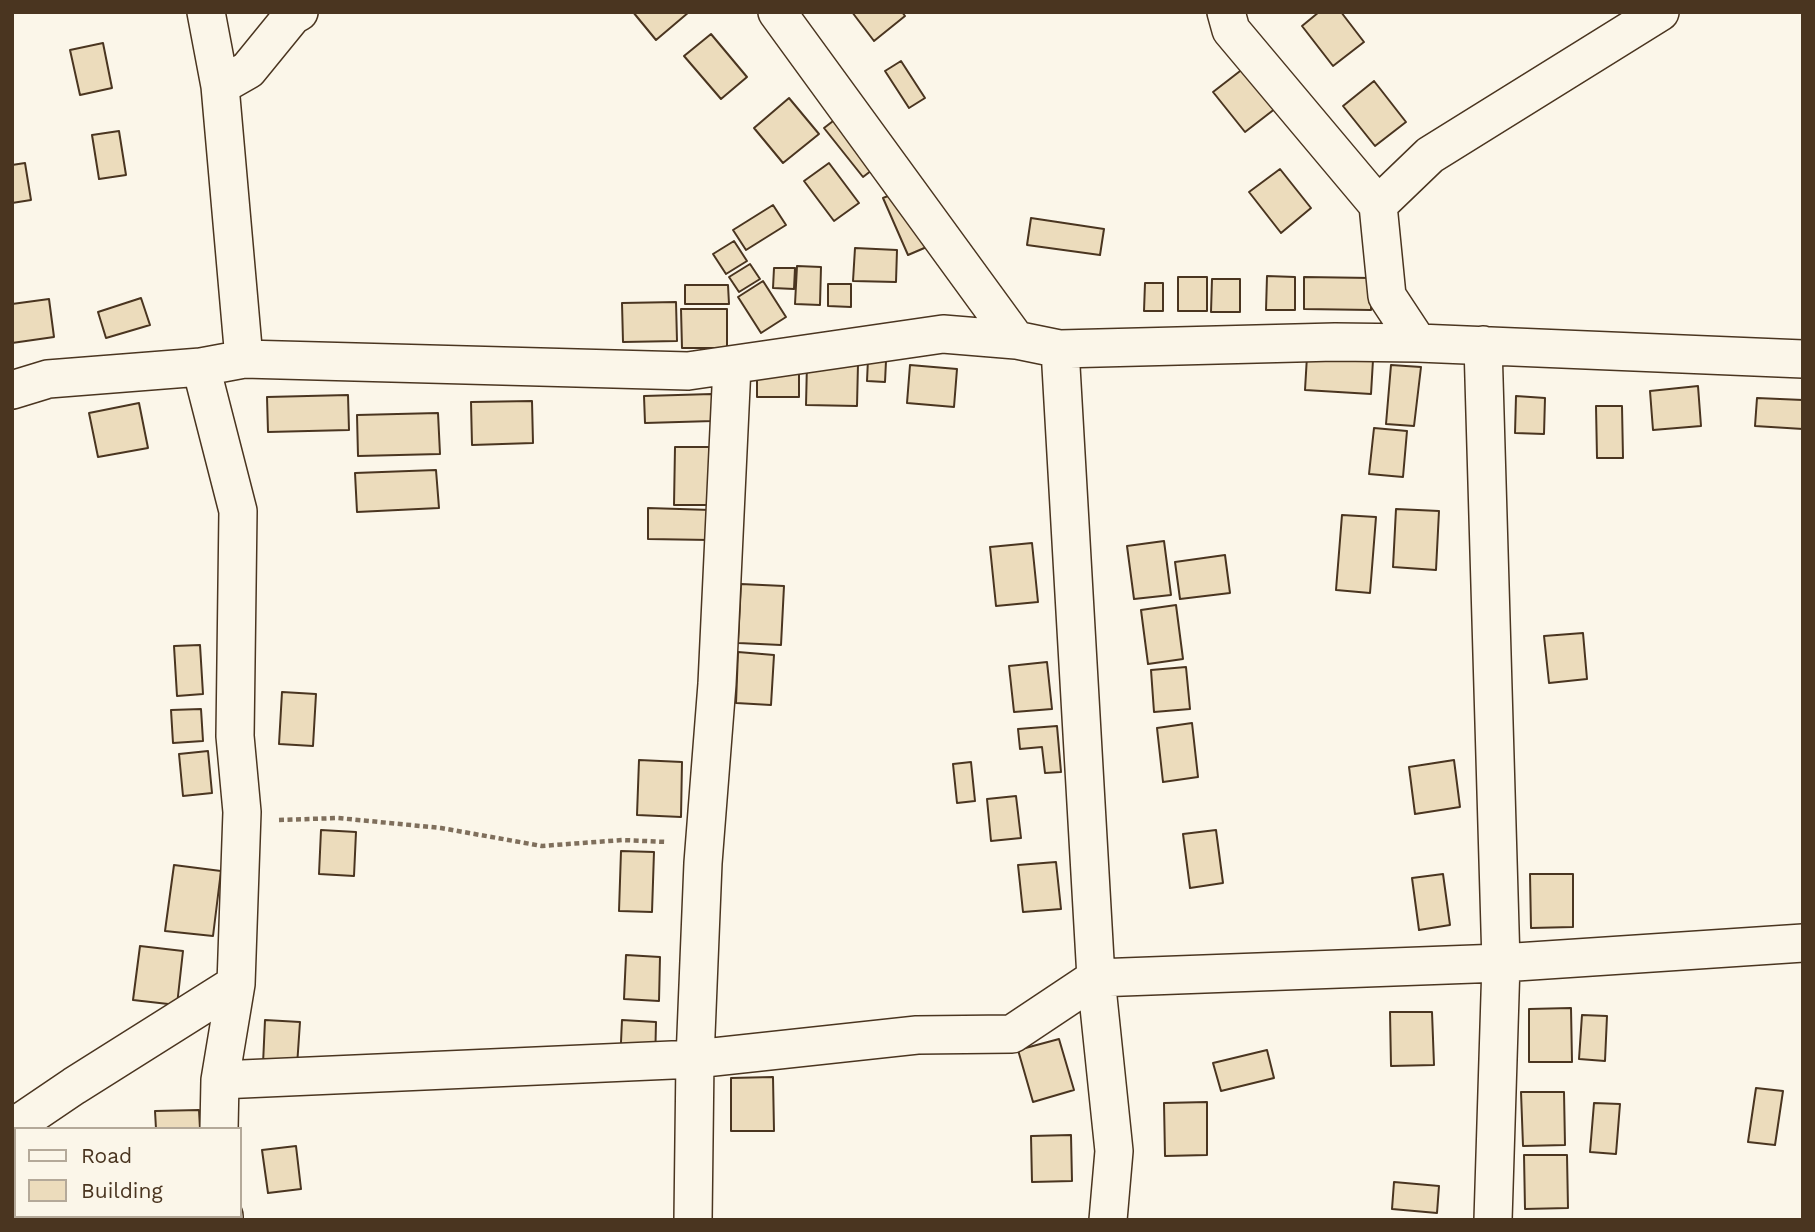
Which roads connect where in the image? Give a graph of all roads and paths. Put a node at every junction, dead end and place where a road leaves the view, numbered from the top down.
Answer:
1 (206, 12) edge
2 (299, 12) edge
3 (777, 12) edge
4 (1226, 12) edge
5 (1660, 12) edge
6 (220, 86) junction
7 (1378, 205) junction
8 (1016, 340) junction
9 (1418, 343) junction
10 (1483, 345) junction
11 (1060, 349) junction
12 (244, 359) junction
13 (1803, 359) edge
14 (732, 366) junction
15 (201, 367) junction
16 (12, 390) edge
17 (242, 812) junction
18 (704, 844) junction
19 (1803, 943) edge
20 (1501, 963) junction
21 (1096, 978) junction
22 (236, 984) junction
23 (695, 1059) junction
24 (220, 1080) junction
25 (219, 1127) edge
26 (12, 1128) edge
27 (693, 1220) edge
28 (1108, 1220) edge
29 (1493, 1220) edge

1 - 6 street
2 - 6 street
3 - 8 street
4 - 7 street
5 - 7 street
6 - 12 street
7 - 9 street
8 - 11 street
8 - 14 street
9 - 10 street
9 - 11 street
10 - 13 street
10 - 20 street
11 - 21 street
12 - 14 street
12 - 15 street
14 - 18 street
15 - 16 street
15 - 17 street
17 - 18 path
17 - 22 street
18 - 23 street
19 - 20 street
20 - 21 street
20 - 29 street
21 - 23 street
21 - 28 street
22 - 24 street
22 - 26 street
23 - 24 street
23 - 27 street
24 - 25 street

